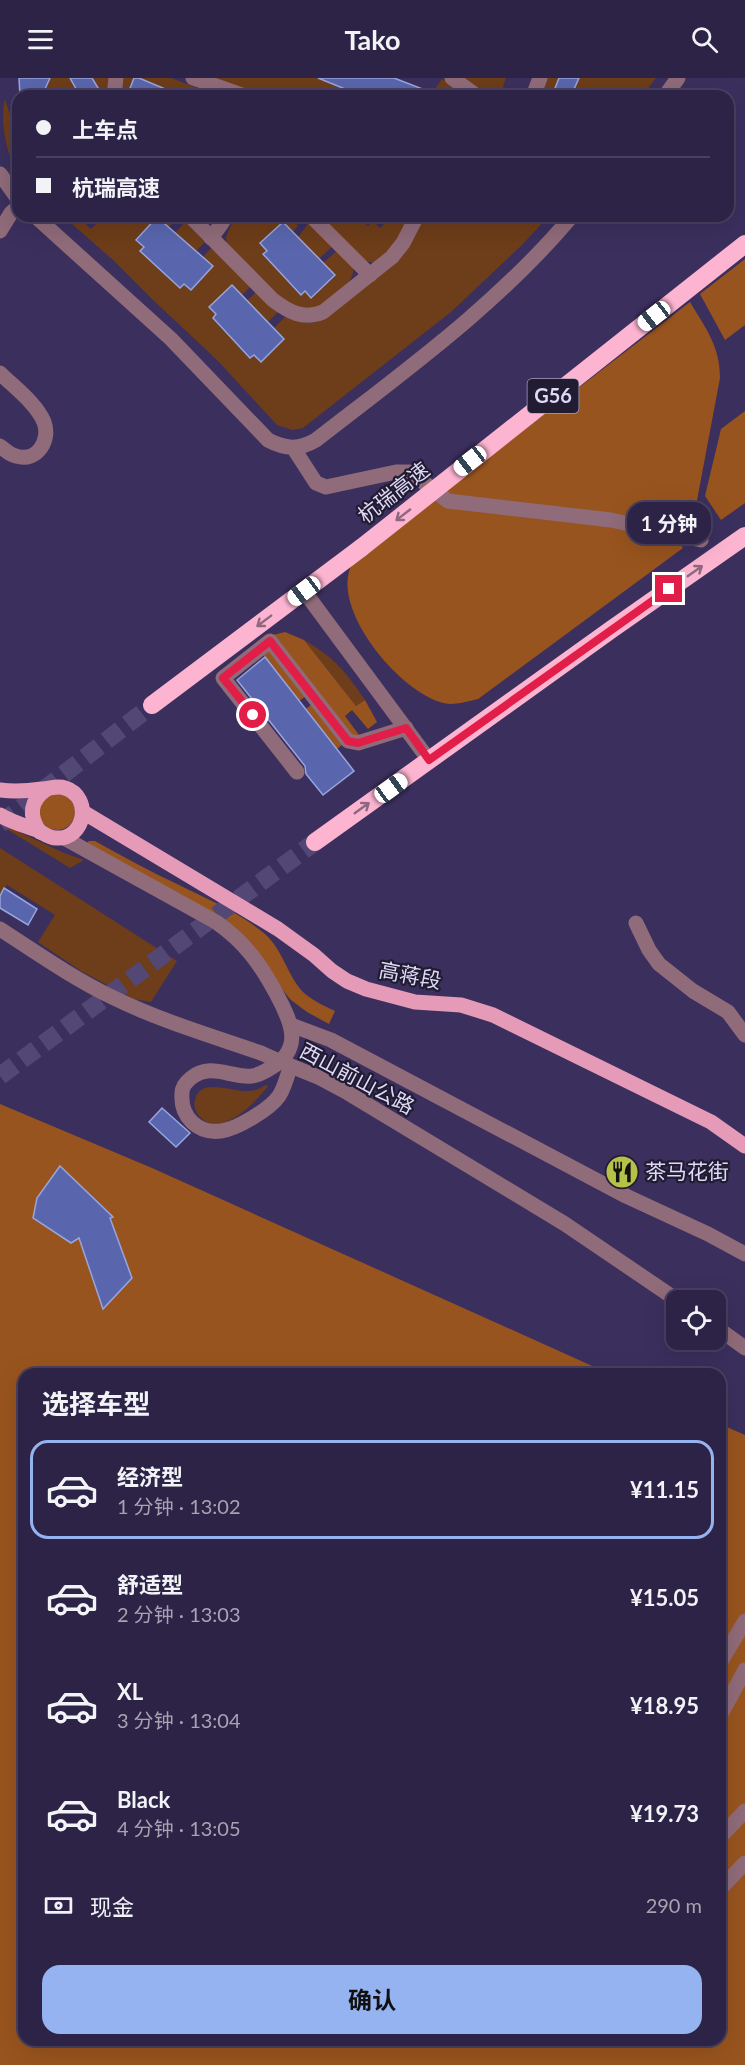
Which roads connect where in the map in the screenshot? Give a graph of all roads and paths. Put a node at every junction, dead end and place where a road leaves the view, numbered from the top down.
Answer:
1 (193, 78) edge
2 (452, 78) edge
3 (228, 90) edge
4 (469, 90) edge
5 (0, 174) edge
6 (12, 191) edge
7 (12, 212) edge
8 (42, 222) edge
9 (195, 222) edge
10 (222, 222) edge
11 (317, 222) edge
12 (414, 222) edge
13 (567, 222) edge
14 (0, 231) edge
15 (211, 238) junction
16 (745, 243) edge
17 (370, 275) junction
18 (0, 373) edge
19 (0, 446) edge
20 (294, 449) junction
21 (431, 488) junction
22 (745, 536) edge
23 (701, 540) dead end
24 (304, 591) junction
25 (152, 705) tunnel mouth
26 (406, 728) junction
27 (429, 760) junction
28 (297, 772) dead end
29 (47, 789) junction
30 (0, 790) edge
31 (83, 812) junction
32 (0, 815) edge
33 (40, 832) junction
34 (64, 838) junction
35 (315, 842) tunnel mouth
36 (636, 923) dead end
37 (0, 929) edge
38 (291, 1025) junction
39 (745, 1035) edge
40 (289, 1065) junction
41 (745, 1146) edge
42 (745, 1254) edge
43 (666, 1293) edge
44 (726, 1334) edge
45 (745, 1348) edge
46 (745, 1621) edge
47 (726, 1653) edge
48 (745, 1670) edge
49 (726, 1705) edge
50 (745, 1811) edge
51 (726, 1831) edge
52 (745, 1863) edge
53 (726, 1883) edge

1 - 3 street
2 - 4 street
5 - 6 street
7 - 14 street
8 - 20 street
9 - 15 street
10 - 15 street
11 - 17 street
12 - 17 street
13 - 20 street
15 - 17 street
16 - 21 street
16 -> 24 highway, 杭瑞高速 / G56, bridge
18 - 19 street
20 - 21 street
21 - 23 street
27 -> 22 highway
24 -> 25 highway, 杭瑞高速 / G56
24 - 26 street
26 - 27 street
26 - 28 street
35 -> 27 highway
29 - 30 main road
29 - 31 main road
29 - 33 main road
31 - 34 main road
31 - 41 main road, 高蒋段
32 - 33 main road
33 - 34 main road
34 - 38 street
36 - 39 street
37 - 40 street, 西山前山公路, bridge
38 - 40 street
38 - 42 street
40 - 43 street, 西山前山公路
44 - 45 street
46 - 47 street
48 - 49 street
50 - 51 street
52 - 53 street

